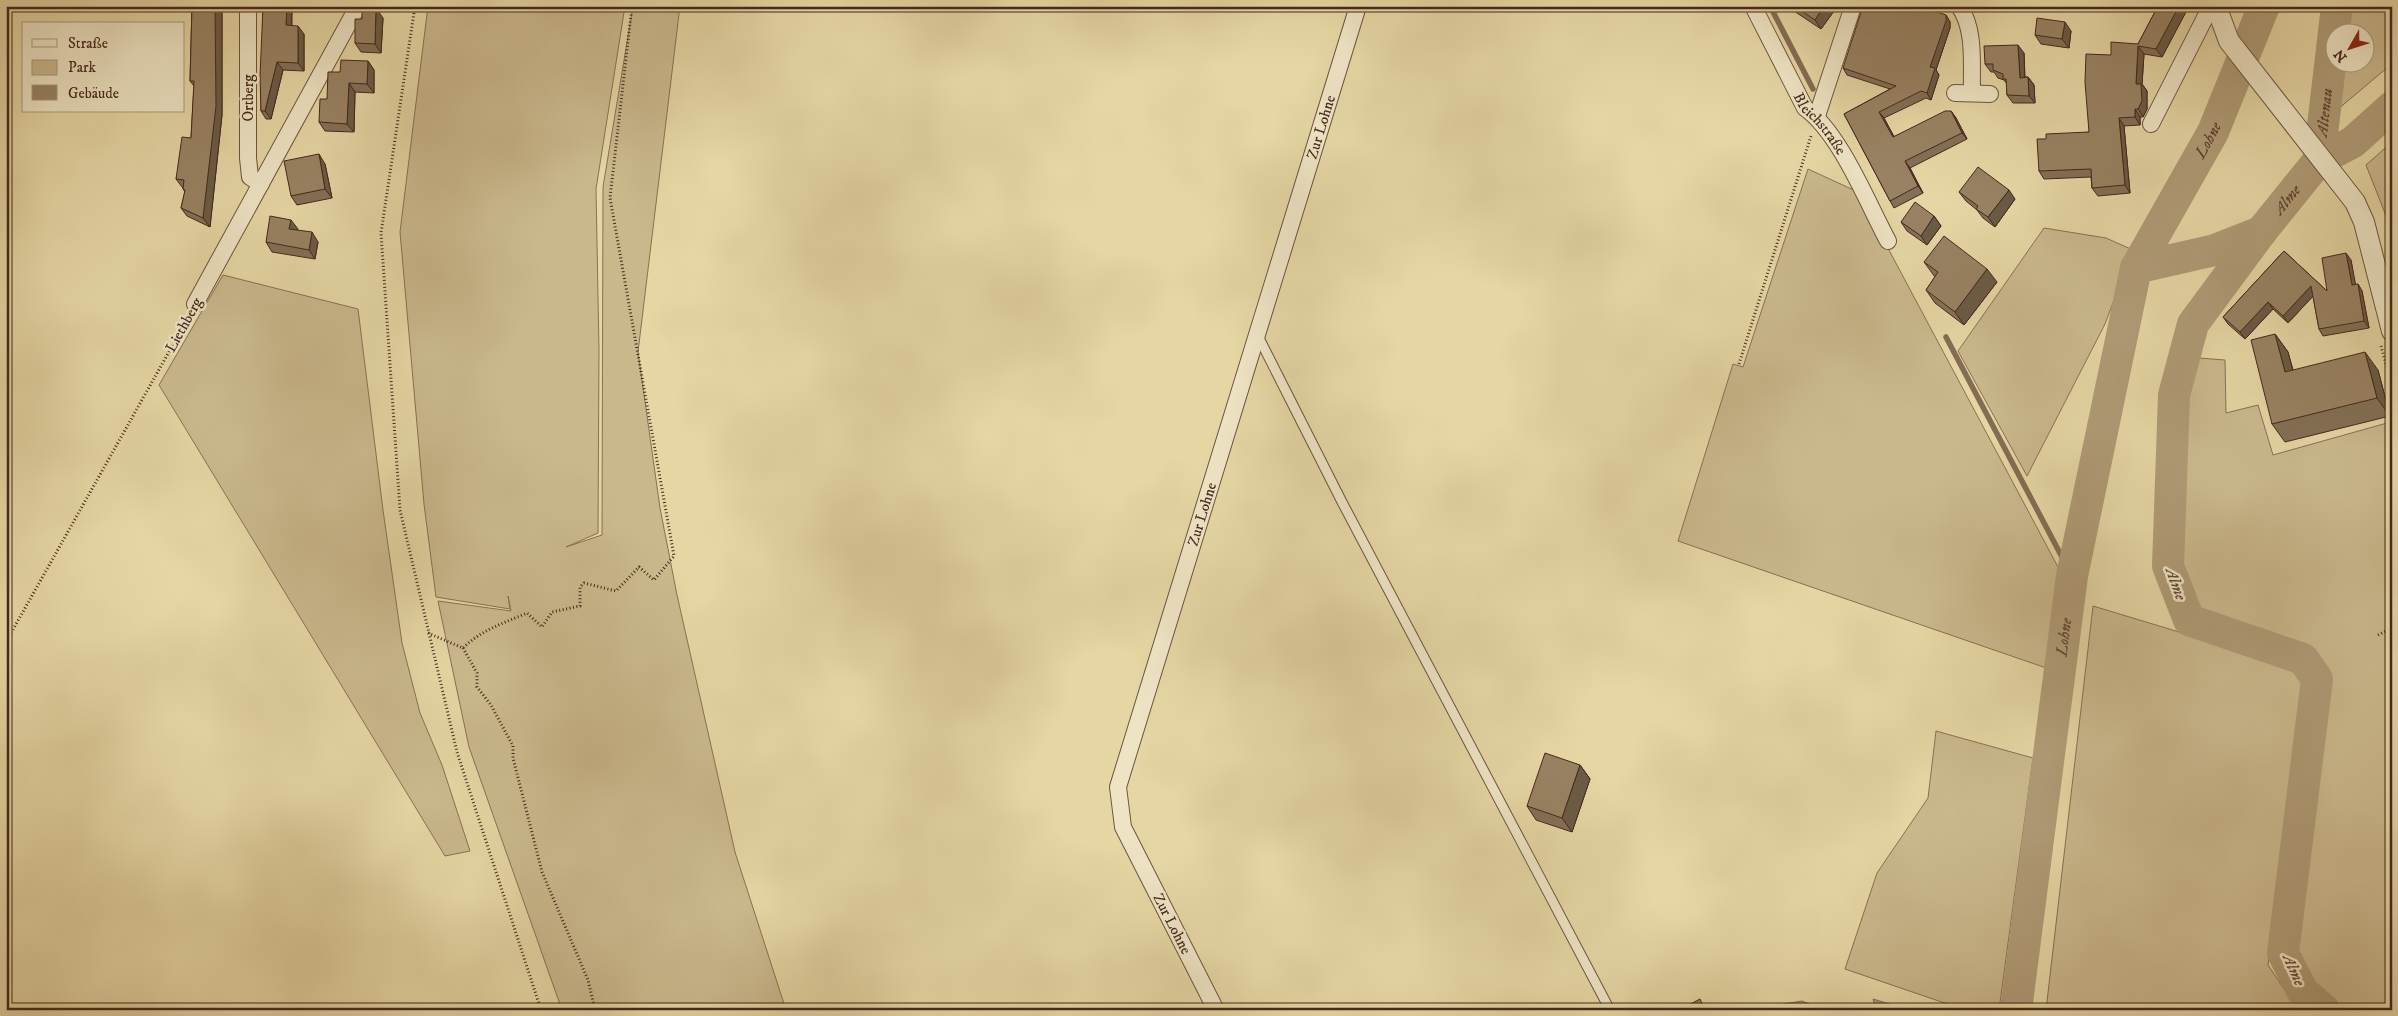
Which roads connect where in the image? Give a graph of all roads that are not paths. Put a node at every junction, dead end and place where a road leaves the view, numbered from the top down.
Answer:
1 (248, 6) edge
2 (358, 6) edge
3 (1358, 6) edge
4 (1753, 6) edge
5 (1853, 6) edge
6 (1959, 6) edge
7 (2210, 6) edge
8 (2216, 6) edge
9 (1955, 93) dead end
10 (1972, 93) junction
11 (1990, 94) dead end
12 (1817, 116) junction
13 (2151, 124) dead end
14 (261, 184) junction
15 (1888, 241) dead end
16 (195, 304) road end
17 (1258, 336) junction
18 (2386, 337) edge
19 (1216, 1010) edge
20 (1610, 1010) edge

1 - 14 street, Ortberg
2 - 14 street, Liethberg
3 - 17 street, Zur Lohne
4 - 12 street, Bleichstraße
5 - 12 street
6 - 10 street
7 - 13 street
8 - 18 street
9 - 10 street
10 - 11 street
12 - 15 street, Bleichstraße
14 - 16 street, Liethberg
17 - 19 street, Zur Lohne
17 - 20 lane

